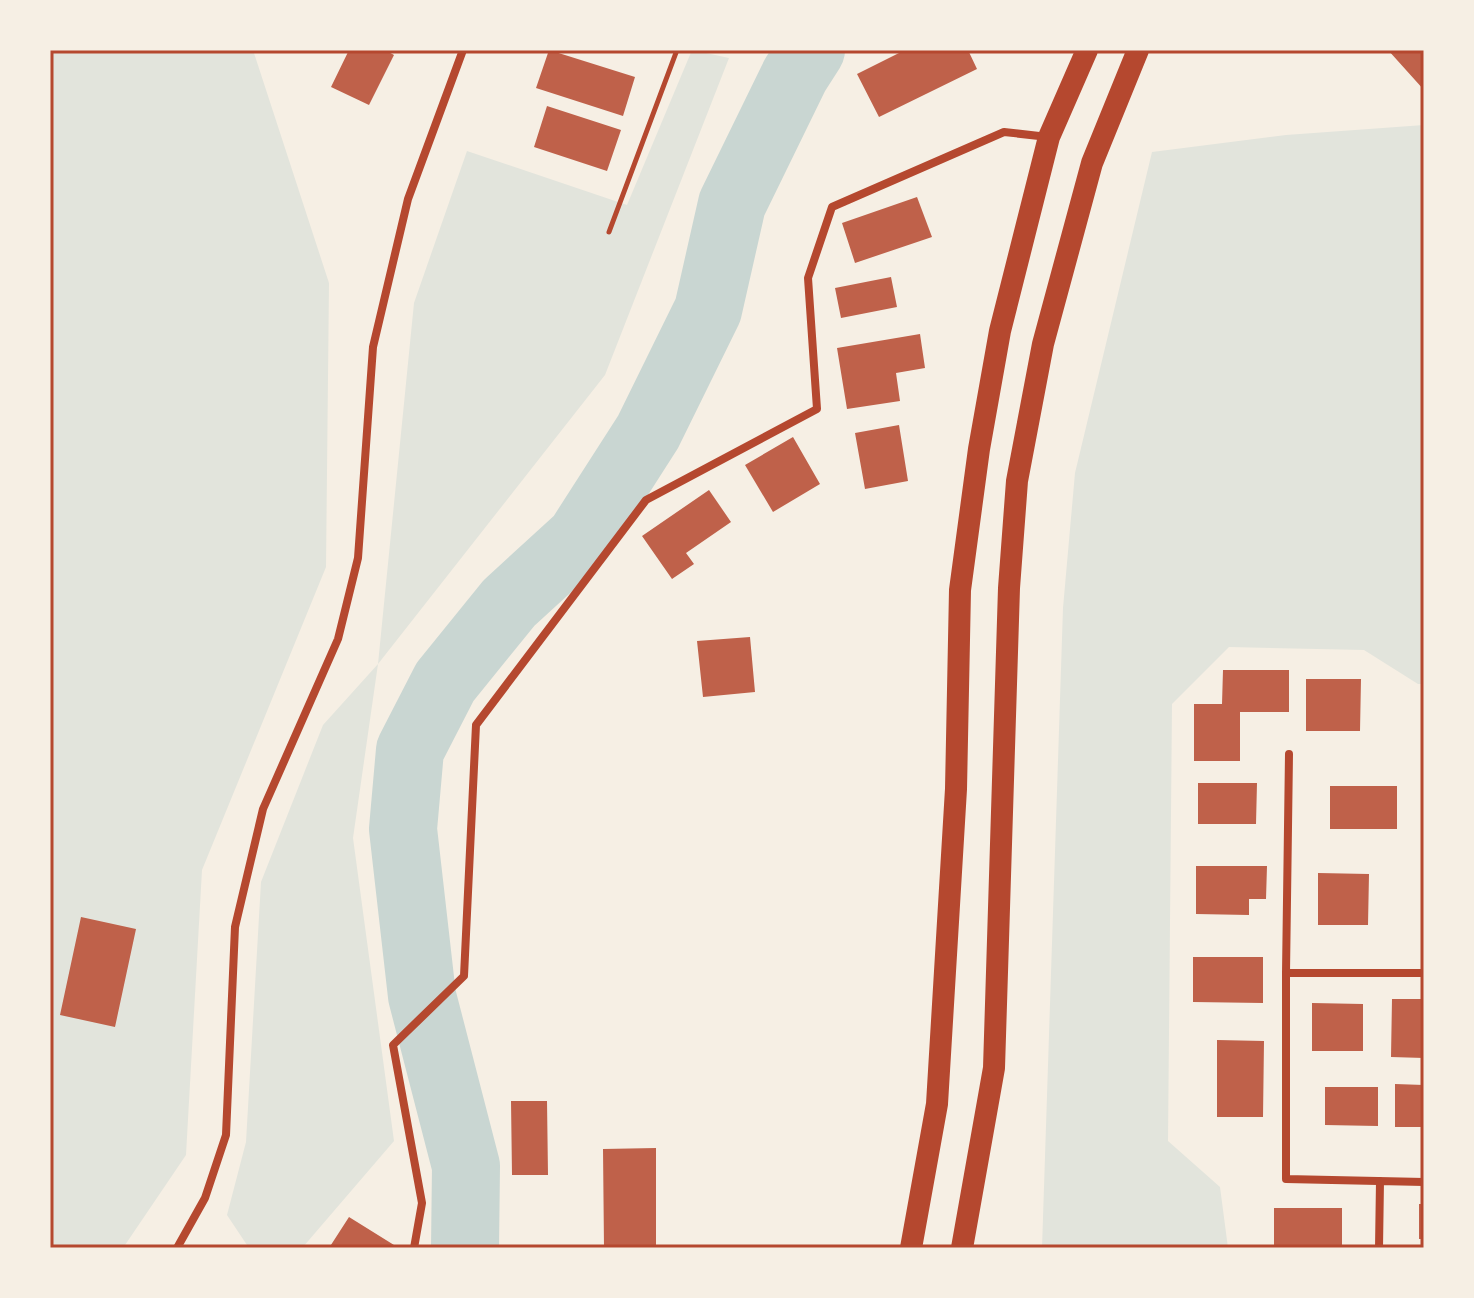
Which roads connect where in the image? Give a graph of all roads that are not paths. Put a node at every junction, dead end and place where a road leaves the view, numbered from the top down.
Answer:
1 (463, 50) edge
2 (1087, 50) edge
3 (1138, 50) edge
4 (1049, 137) junction
5 (1289, 754) dead end
6 (1286, 973) junction
7 (1424, 973) edge
8 (1380, 1181) junction
9 (1424, 1182) edge
10 (177, 1248) edge
11 (414, 1248) edge
12 (911, 1248) edge
13 (962, 1248) edge
14 (1379, 1248) edge

1 - 10 street
2 - 4 highway
3 - 13 highway
4 - 11 street
4 - 12 highway
5 - 6 street
6 - 7 street
6 - 8 street
8 - 9 street
8 - 14 street

